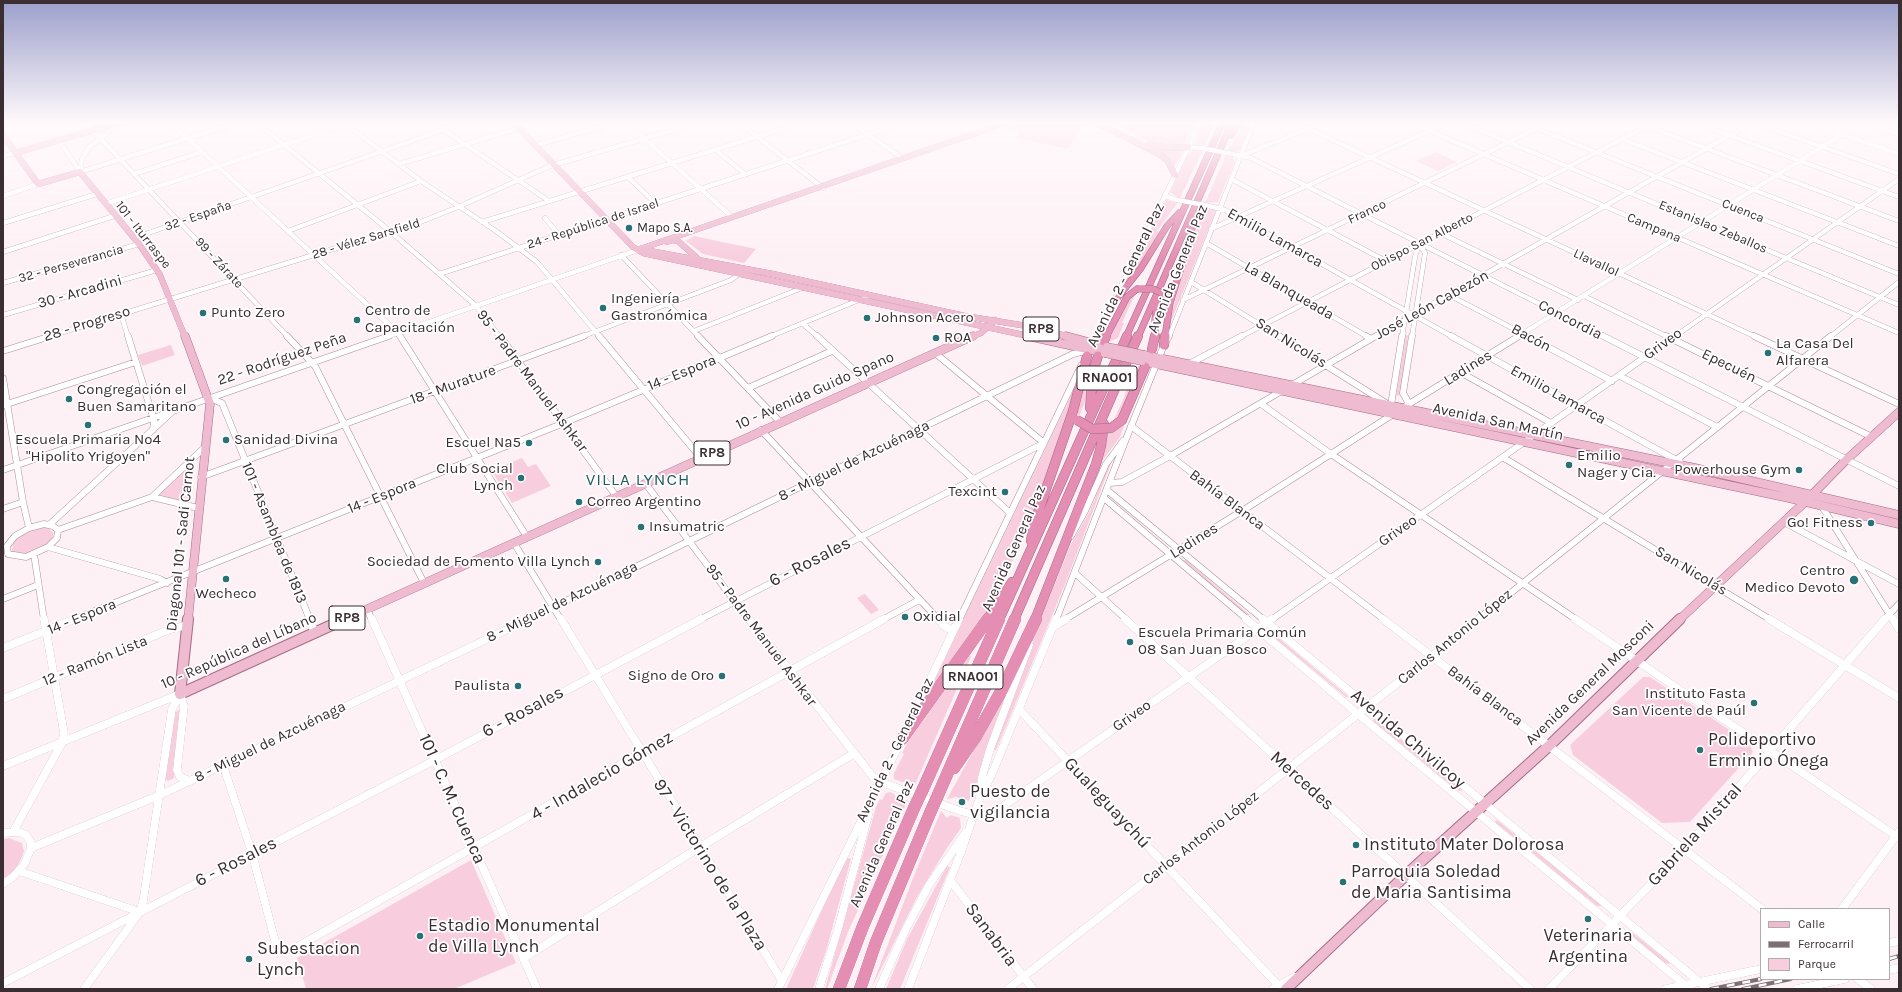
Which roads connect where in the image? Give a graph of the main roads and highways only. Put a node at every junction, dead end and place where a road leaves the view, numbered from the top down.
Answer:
1 (27, 168) edge
2 (558, 168) edge
3 (874, 168) edge
4 (877, 168) edge
5 (1171, 168) edge
6 (1202, 168) edge
7 (1212, 168) edge
8 (1175, 175) road end
9 (822, 187) junction
10 (1197, 202) junction
11 (1185, 206) junction
12 (676, 240) junction
13 (638, 250) junction
14 (700, 259) junction
15 (1160, 285) junction
16 (1170, 303) junction
17 (1111, 306) road end
18 (995, 320) junction
19 (989, 327) junction
20 (1066, 344) junction
21 (1164, 346) road end
22 (1090, 349) junction
23 (1104, 349) junction
24 (1152, 349) dead end
25 (1073, 354) road end
26 (1144, 361) junction
27 (1157, 361) junction
28 (208, 398) joint
29 (1899, 412) edge
30 (1105, 413) junction
31 (1075, 416) junction
32 (1080, 438) junction
33 (1813, 494) junction
34 (616, 496) joint
35 (1805, 502) junction
36 (1899, 515) edge
37 (1899, 524) edge
38 (1030, 551) junction
39 (1023, 566) junction
40 (180, 694) joint
41 (902, 739) road end
42 (945, 780) junction
43 (1279, 988) edge
44 (839, 989) edge
45 (860, 989) edge

1 - 28 main road, 101 - Iturraspe
2 - 13 main road, RP8
3 - 9 main road, 22 - Rodríguez Peña
4 - 9 main road, 22 - Rodríguez Peña
5 - 8 main road
6 - 11 highway, Avenida General Paz / RNA001
7 - 10 highway, Avenida General Paz / RNA001
9 - 12 main road, 22 - Rodríguez Peña
9 - 13 main road, 22 - Rodríguez Peña
10 - 15 highway, Avenida General Paz / RNA001
10 - 16 highway
11 - 17 highway
11 - 32 highway, Avenida General Paz / RNA001
12 - 13 main road, 22 - Rodríguez Peña
12 - 14 main road
13 - 14 main road
13 - 19 main road, RP8
14 - 18 main road, RP8
15 - 24 highway
15 - 30 highway, Avenida General Paz / RNA001
16 - 21 highway
16 - 23 highway, bridge
18 - 19 main road, 10 - Avenida Guido Spano / RP8
18 - 22 main road, RP8
19 - 20 main road, RP8
19 - 34 main road, 10 - Avenida Guido Spano / RP8
20 - 22 main road, RP8
20 - 25 main road
22 - 23 main road, Avenida San Martín
22 - 31 highway
23 - 26 main road, Avenida San Martín, bridge
23 - 32 highway
26 - 27 main road, Avenida San Martín
26 - 31 highway, bridge
27 - 33 main road, Avenida San Martín
27 - 35 main road, Avenida San Martín
28 - 40 main road, Diagonal 101 - Sadi Carnot
29 - 33 main road, Avenida General Mosconi
30 - 42 highway, Avenida General Paz / RNA001
30 - 42 highway
31 - 38 highway
32 - 38 highway, Avenida General Paz / RNA001
33 - 35 main road, Avenida General Mosconi
33 - 36 main road, Avenida San Martín
34 - 40 main road, 10 - República del Líbano / RP8
35 - 37 main road, Avenida San Martín
35 - 43 main road, Avenida General Mosconi
38 - 39 highway, Avenida General Paz / RNA001
39 - 41 highway
39 - 44 highway, Avenida General Paz / RNA001, bridge
42 - 45 highway, Avenida General Paz / RNA001, bridge

